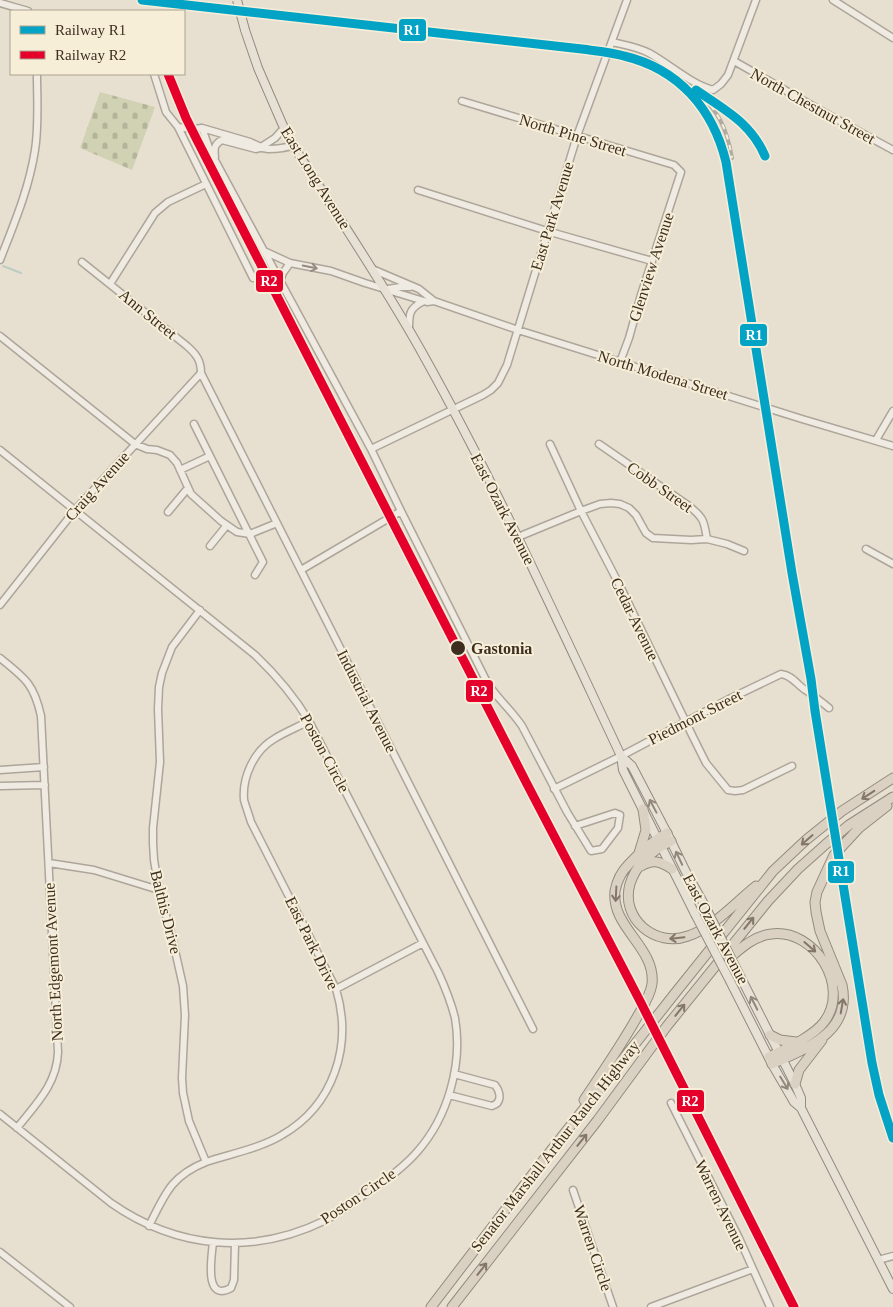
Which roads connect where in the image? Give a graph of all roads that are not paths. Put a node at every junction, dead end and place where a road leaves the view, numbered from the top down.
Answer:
1 (237, 0) edge
2 (627, 0) edge
3 (756, 0) edge
4 (834, 0) edge
5 (0, 3) edge
6 (24, 10) edge
7 (893, 38) edge
8 (612, 42) junction
9 (734, 61) junction
10 (37, 75) edge
11 (154, 75) edge
12 (462, 101) dead end
13 (178, 127) junction
14 (202, 128) junction
15 (284, 128) junction
16 (577, 136) junction
17 (293, 146) junction
18 (261, 147) junction
19 (893, 150) edge
20 (215, 159) junction
21 (681, 172) joint
22 (206, 184) junction
23 (418, 190) dead end
24 (547, 231) junction
25 (264, 251) junction
26 (0, 260) edge
27 (652, 261) junction
28 (82, 262) dead end
29 (290, 263) junction
30 (372, 269) junction
31 (253, 278) dead end
32 (280, 281) junction
33 (110, 284) junction
34 (386, 289) junction
35 (419, 289) junction
36 (424, 300) junction
37 (434, 301) junction
38 (409, 329) junction
39 (518, 330) junction
40 (0, 336) edge
41 (620, 362) junction
42 (201, 373) junction
43 (453, 410) junction
44 (893, 411) edge
45 (194, 424) dead end
46 (876, 440) junction
47 (135, 444) junction
48 (550, 444) dead end
49 (599, 444) dead end
50 (893, 446) edge
51 (371, 449) junction
52 (0, 450) edge
53 (210, 456) junction
54 (180, 470) junction
55 (188, 488) junction
56 (75, 510) junction
57 (400, 511) junction
58 (580, 511) junction
59 (168, 512) dead end
60 (277, 523) junction
61 (227, 524) junction
62 (250, 534) junction
63 (518, 537) junction
64 (707, 539) junction
65 (210, 546) dead end
66 (866, 549) dead end
67 (744, 551) dead end
68 (893, 564) edge
69 (301, 570) junction
70 (255, 575) dead end
71 (0, 604) edge
72 (200, 610) junction
73 (0, 658) edge
74 (829, 708) dead end
75 (309, 721) junction
76 (685, 722) junction
77 (621, 756) junction
78 (792, 766) dead end
79 (44, 767) junction
80 (0, 770) edge
81 (893, 778) edge
82 (45, 785) junction
83 (0, 786) edge
84 (554, 788) junction
85 (893, 797) edge
86 (893, 801) edge
87 (643, 809) junction
88 (575, 826) junction
89 (669, 837) junction
90 (659, 842) junction
91 (639, 853) junction
92 (49, 862) junction
93 (638, 867) junction
94 (672, 868) junction
95 (774, 871) junction
96 (158, 890) junction
97 (423, 943) junction
98 (708, 975) junction
99 (336, 989) junction
100 (533, 1029) dead end
101 (831, 1030) junction
102 (770, 1035) junction
103 (796, 1042) junction
104 (781, 1056) junction
105 (771, 1061) junction
106 (454, 1074) junction
107 (795, 1084) junction
108 (449, 1095) junction
109 (671, 1103) dead end
110 (801, 1108) junction
111 (0, 1114) edge
112 (17, 1128) junction
113 (545, 1158) junction
114 (206, 1162) junction
115 (573, 1190) dead end
116 (149, 1226) junction
117 (213, 1242) junction
118 (235, 1244) junction
119 (0, 1252) edge
120 (893, 1256) edge
121 (878, 1260) junction
122 (753, 1270) junction
123 (893, 1289) edge
124 (70, 1307) edge
125 (431, 1307) edge
126 (452, 1307) edge
127 (613, 1307) edge
128 (651, 1307) edge
129 (770, 1307) edge

1 - 15 main road, East Long Avenue, bridge
2 - 8 street, East Park Avenue
3 - 9 street
4 - 7 street
5 - 6 street
8 - 9 street
8 - 16 street, East Park Avenue
9 - 19 street, North Chestnut Street
10 - 26 street
11 - 13 street
12 - 16 street, North Pine Street
13 - 14 street
13 - 22 street
14 - 18 street
14 - 20 street
15 - 17 main road, East Long Avenue
15 - 18 street
16 - 21 street, North Pine Street
16 - 24 street, East Park Avenue
17 - 18 street
17 - 30 main road, East Long Avenue
18 - 20 street
20 - 25 street
21 - 27 street, Glenview Avenue
22 - 31 street
22 - 33 street
23 - 24 street
24 - 27 street
24 - 39 street, East Park Avenue
25 - 29 street, North Modena Street
25 - 32 street
27 - 41 street, Glenview Avenue
28 - 33 street, Ann Street
29 - 32 street
29 -> 34 street, North Modena Street
30 - 34 main road, East Ozark Avenue
30 - 35 street, North Modena Street
32 - 51 street
33 - 42 street, Ann Street
34 - 35 street, North Modena Street
34 - 36 street, North Modena Street
34 - 38 main road, East Ozark Avenue
35 - 37 street, North Modena Street
36 - 37 street, North Modena Street
36 - 38 street
37 - 39 street, North Modena Street
38 - 43 main road, East Ozark Avenue
39 - 41 street, North Modena Street
39 - 43 street, East Park Avenue
40 - 47 street
41 - 46 street, North Modena Street
42 - 47 street, Craig Avenue
42 - 60 street, Industrial Avenue
43 - 51 street, East Park Avenue
43 - 63 main road, East Ozark Avenue
44 - 46 street
45 - 53 street
46 - 50 street, North Modena Street
47 - 54 street
47 - 56 street, Craig Avenue
48 - 58 street, Cedar Avenue
49 - 64 street, Cobb Street
51 - 57 street
52 - 56 street, Poston Circle
53 - 54 street
53 - 62 street
54 - 55 street
55 - 59 street
55 - 61 street
56 - 71 street, Craig Avenue
56 - 72 street, Poston Circle
57 - 69 street
57 - 84 street
58 - 63 street
58 - 64 street
58 - 76 street, Cedar Avenue
60 - 62 street
60 - 69 street, Industrial Avenue
61 - 62 street
61 - 65 street
62 - 70 street
63 - 77 main road, East Ozark Avenue
64 - 67 street
66 - 68 street
69 - 100 street, Industrial Avenue
72 - 75 street, Poston Circle
72 - 96 street, Balthis Drive
73 - 79 street, North Edgemont Avenue
74 - 76 street, Piedmont Street
75 - 97 street, Poston Circle
75 - 99 street, East Park Drive
76 - 77 street, Piedmont Street
76 - 78 street, Cedar Avenue
77 - 84 street, Piedmont Street
77 - 87 main road, East Ozark Avenue
89 -> 77 main road, East Ozark Avenue
79 - 80 street
79 - 82 street, North Edgemont Avenue
81 -> 95 highway, Senator Marshall Arthur Rauch Highway
82 - 83 street
82 - 92 street, North Edgemont Avenue
84 - 88 street
98 -> 85 highway, Senator Marshall Arthur Rauch Highway
101 -> 86 highway
87 - 90 main road, East Ozark Avenue
87 - 91 highway
88 - 88 street
89 - 90 highway
102 -> 89 main road, East Ozark Avenue, bridge
90 - 91 highway
90 - 93 highway
90 - 94 main road, East Ozark Avenue
91 -> 113 highway
92 - 96 street
92 - 112 street, North Edgemont Avenue
93 - 94 highway
95 -> 93 highway
94 - 105 main road, East Ozark Avenue, bridge
95 - 113 highway, Senator Marshall Arthur Rauch Highway
96 - 114 street, Balthis Drive
97 - 99 street
97 - 106 street, Poston Circle
98 -> 103 highway
126 -> 98 highway, Senator Marshall Arthur Rauch Highway
99 - 114 street, East Park Drive
101 - 104 highway
101 - 107 highway
102 - 103 highway
102 - 104 main road, East Ozark Avenue
103 - 104 highway
104 - 105 highway
104 - 107 main road, East Ozark Avenue
105 -> 110 main road, East Ozark Avenue
106 - 108 street, Poston Circle
106 - 108 street
107 - 110 main road, East Ozark Avenue
108 - 118 street, Poston Circle
109 - 122 street, Warren Avenue
110 - 121 main road, East Ozark Avenue
111 - 112 street, Poston Circle
112 - 116 street, Poston Circle
113 - 125 highway, Senator Marshall Arthur Rauch Highway
114 - 116 street, East Park Drive
115 - 127 street, Warren Circle
116 - 117 street, Poston Circle
117 - 118 street, Poston Circle
117 - 118 street
119 - 124 street
120 - 121 street
121 - 123 main road, East Ozark Avenue
122 - 128 street
122 - 129 street, Warren Avenue

